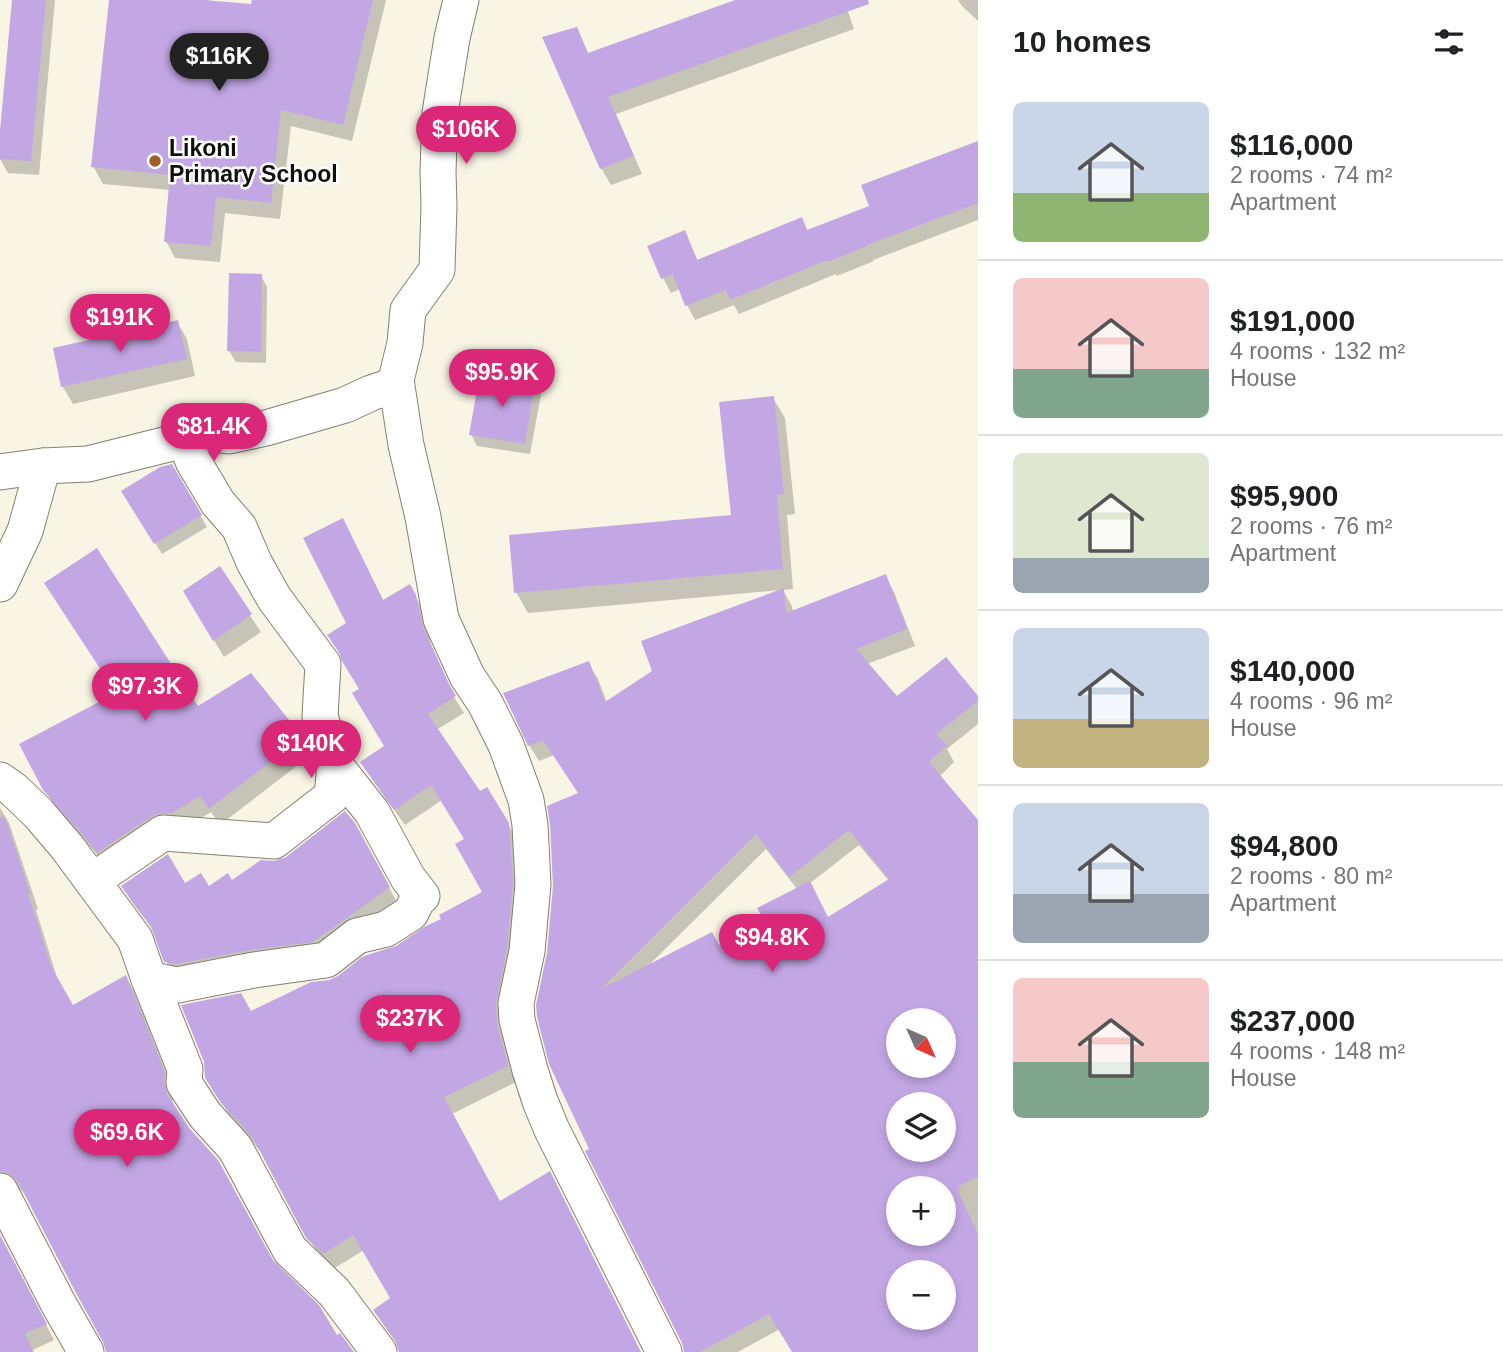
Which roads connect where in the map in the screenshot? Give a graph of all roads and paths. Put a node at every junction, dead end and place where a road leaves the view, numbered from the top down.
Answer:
1 (466, 1) edge
2 (396, 380) junction
3 (181, 430) junction
4 (43, 466) junction
5 (0, 472) edge
6 (0, 584) edge
7 (335, 765) junction
8 (0, 780) edge
9 (92, 881) junction
10 (149, 979) junction
11 (0, 1191) edge
12 (86, 1352) edge
13 (379, 1352) edge
14 (664, 1352) edge

1 - 2 street
2 - 3 street
2 - 14 street
3 - 4 street
3 - 7 street
4 - 5 street
4 - 6 street
7 - 9 street
7 - 10 street
8 - 9 street
9 - 10 street
10 - 13 street
11 - 12 street

